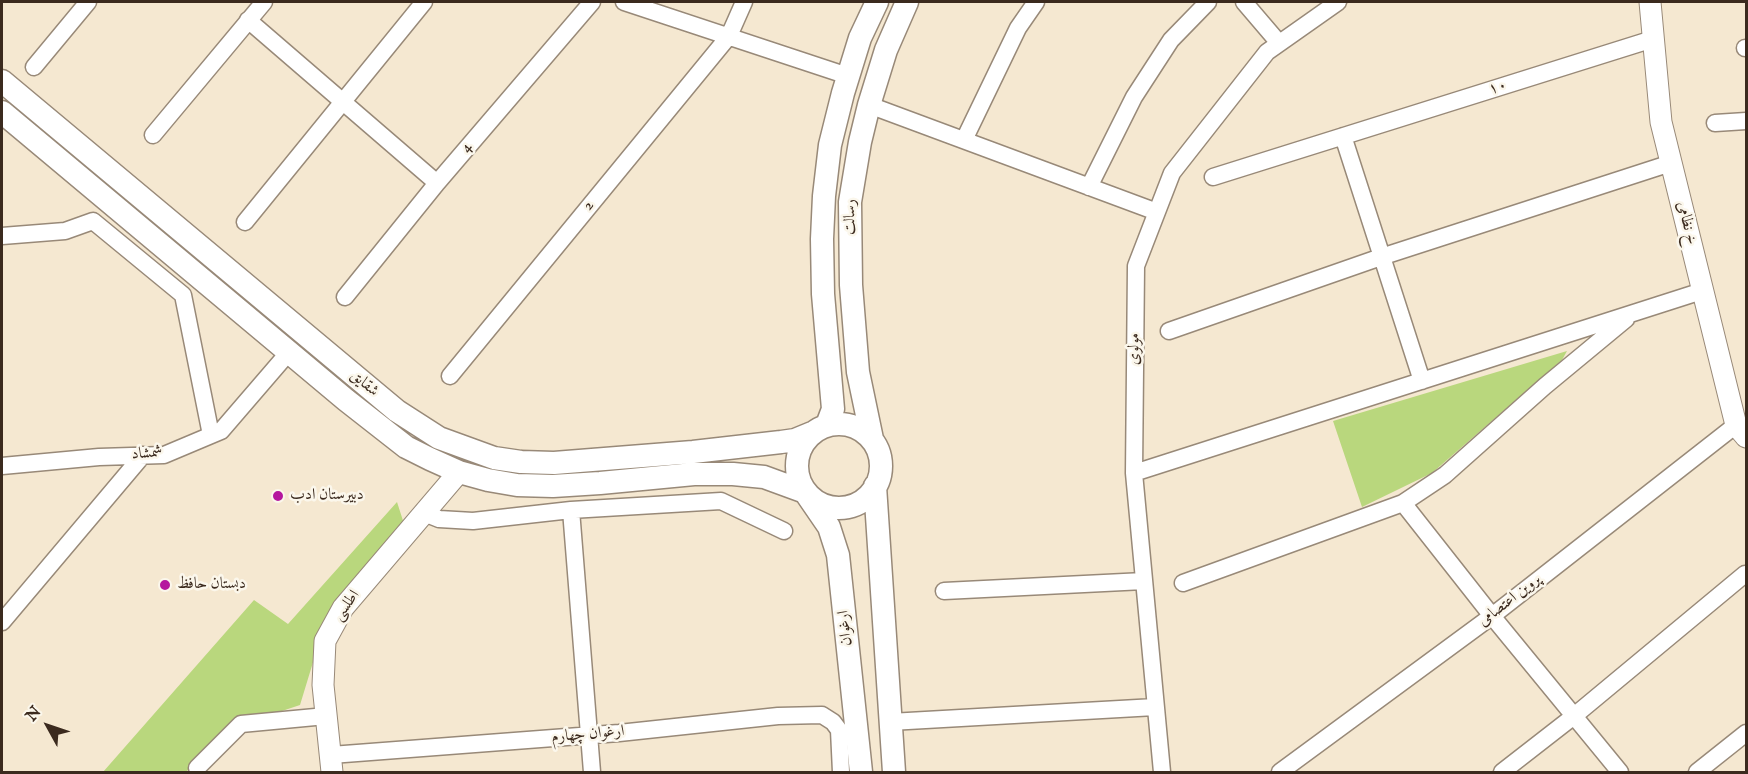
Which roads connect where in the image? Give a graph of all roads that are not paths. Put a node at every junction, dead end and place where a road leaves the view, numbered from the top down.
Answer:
1 (88, 2) edge
2 (264, 2) edge
3 (424, 2) edge
4 (592, 2) edge
5 (624, 2) edge
6 (744, 2) edge
7 (877, 2) edge
8 (907, 2) edge
9 (1036, 2) edge
10 (1208, 2) edge
11 (1244, 2) edge
12 (1338, 2) edge
13 (1650, 2) edge
14 (248, 20) junction
15 (729, 36) junction
16 (1653, 39) junction
17 (1279, 43) junction
18 (34, 67) dead end
19 (848, 76) junction
20 (2, 81) edge
21 (343, 102) junction
22 (869, 105) junction
23 (2, 112) edge
24 (1746, 121) edge
25 (1715, 123) dead end
26 (153, 135) dead end
27 (1343, 136) junction
28 (964, 140) junction
29 (1671, 164) junction
30 (1213, 177) dead end
31 (437, 183) junction
32 (1089, 187) junction
33 (1157, 212) junction
34 (245, 222) dead end
35 (2, 236) edge
36 (1381, 257) junction
37 (1702, 291) junction
38 (345, 297) dead end
39 (1634, 313) junction
40 (1169, 331) dead end
41 (304, 334) junction
42 (289, 352) junction
43 (450, 376) dead end
44 (1422, 381) junction
45 (820, 429) junction
46 (1741, 431) edge
47 (211, 435) junction
48 (872, 439) junction
49 (143, 456) junction
50 (2, 466) edge
51 (459, 472) junction
52 (1134, 473) junction
53 (875, 486) junction
54 (805, 492) junction
55 (1403, 503) junction
56 (571, 510) junction
57 (424, 513) junction
58 (784, 531) dead end
59 (1745, 574) dead end
60 (1144, 581) junction
61 (1183, 583) dead end
62 (944, 591) dead end
63 (1492, 616) junction
64 (2, 622) edge
65 (1155, 707) junction
66 (326, 716) junction
67 (1574, 716) junction
68 (890, 722) junction
69 (1746, 733) edge
70 (589, 735) junction
71 (331, 764) edge
72 (197, 768) dead end
73 (592, 772) edge
74 (841, 772) edge
75 (861, 772) edge
76 (894, 772) edge
77 (1162, 772) edge
78 (1280, 772) edge
79 (1502, 772) edge
80 (1620, 772) edge
81 (1697, 772) edge

1 - 18 street
2 - 14 street
3 - 21 street
4 - 31 street, 4
5 - 15 street
6 - 15 street, 2
7 - 19 main road, رسالت
8 - 22 main road, رسالت
9 - 28 street
10 - 32 street
11 - 17 street
12 - 17 street, مولوی
13 - 16 street, خ نظامی
14 - 21 street
14 - 26 street
15 - 19 street
15 - 43 street, 2
16 - 27 street, ۱۰
16 - 29 street, خ نظامی
17 - 33 street, مولوی
19 - 45 main road, رسالت
20 - 41 main road, شقایق
21 - 31 street
21 - 34 street
22 - 28 street
22 - 48 main road, رسالت
23 - 42 main road, شقایق
24 - 25 street
27 - 30 street, ۱۰
27 - 36 street
28 - 32 street
29 - 36 street
29 - 37 street, خ نظامی
31 - 38 street, 4
32 - 33 street
33 - 52 street, مولوی
35 - 47 street
36 - 40 street
36 - 44 street
37 - 39 street
37 - 46 street, خ نظامی
39 - 44 street
39 - 55 street
41 - 42 main road
41 - 45 main road, شقایق
42 - 47 street, شمشاد
42 - 51 main road, شقایق
44 - 52 street
45 - 48 main road
45 - 54 main road
46 - 63 street, پروین اعتصامی
47 - 49 street, شمشاد
48 - 53 main road
49 - 50 street, شمشاد
49 - 64 street
51 - 54 main road, شقایق
51 - 57 street, اطلسی
52 - 60 street, مولوی
53 - 54 main road
53 - 68 main road
54 - 75 main road, ارغوان
55 - 61 street
55 - 63 street
56 - 57 street
56 - 58 street
56 - 70 street
57 - 66 street, اطلسی
59 - 67 street
60 - 62 street
60 - 65 street, مولوی
63 - 67 street
63 - 78 street, پروین اعتصامی
65 - 68 street
65 - 77 street, مولوی
66 - 71 street, اطلسی
66 - 72 street
67 - 79 street
67 - 80 street
68 - 76 main road
69 - 81 street
70 - 71 street, ارغوان چهارم
70 - 73 street
70 - 74 street, ارغوان چهارم

